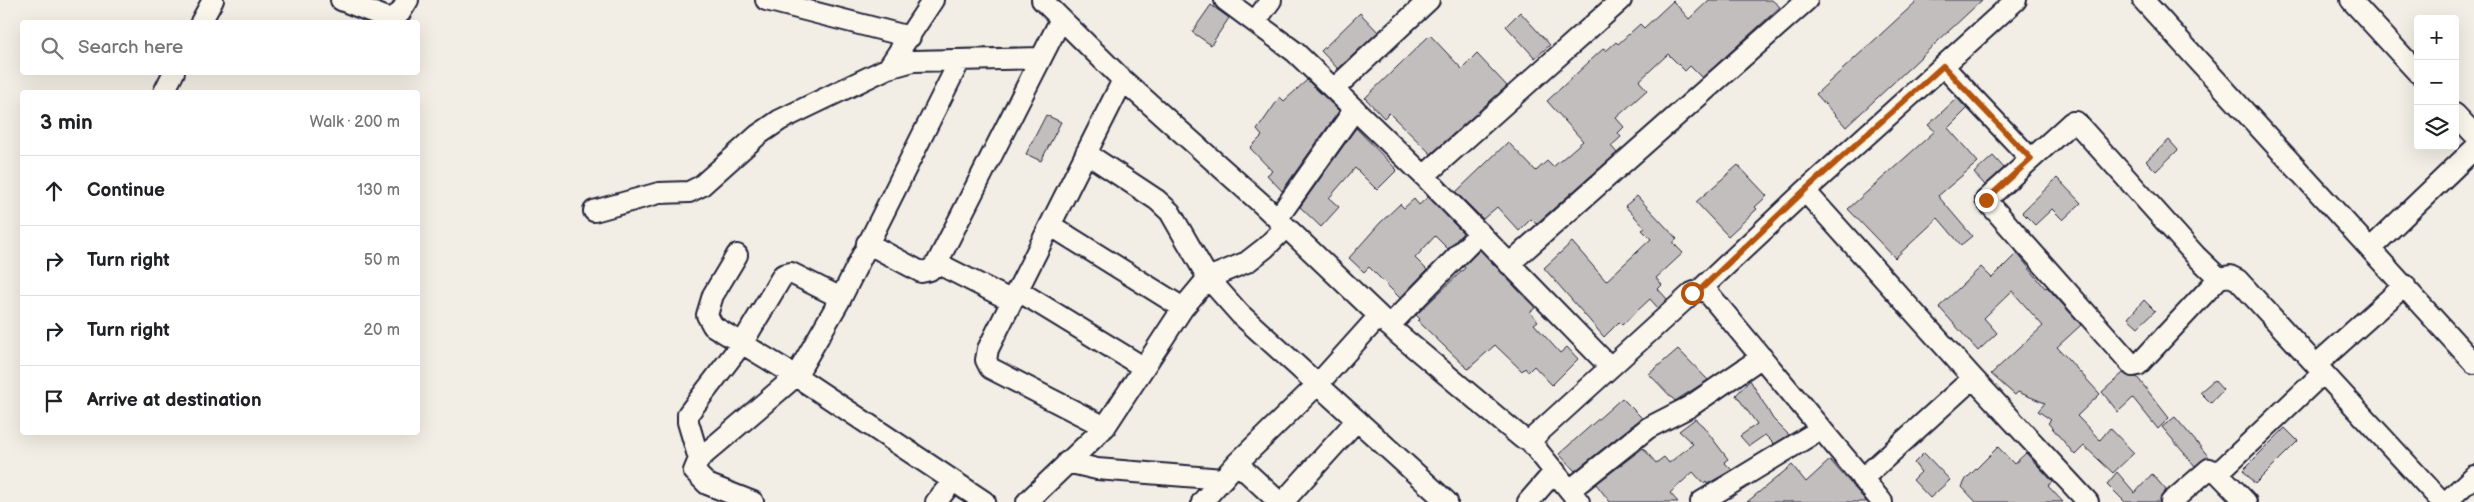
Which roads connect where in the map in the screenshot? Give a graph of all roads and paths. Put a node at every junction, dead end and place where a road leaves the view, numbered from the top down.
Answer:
1 (213, 0) edge
2 (341, 0) edge
3 (408, 0) edge
4 (766, 0) edge
5 (933, 0) edge
6 (1042, 0) edge
7 (1224, 0) edge
8 (1271, 0) edge
9 (1429, 0) edge
10 (1621, 0) edge
11 (1807, 0) edge
12 (2016, 0) edge
13 (2143, 0) edge
14 (2351, 0) edge
15 (1061, 19) junction
16 (202, 20) edge
17 (1255, 22) junction
18 (910, 37) junction
19 (1040, 58) junction
20 (960, 60) junction
21 (1943, 66) junction
22 (888, 68) junction
23 (2414, 69) edge
24 (172, 75) edge
25 (1124, 80) junction
26 (1334, 89) junction
27 (165, 90) edge
28 (1355, 110) junction
29 (2459, 118) edge
30 (2474, 134) edge
31 (2474, 149) edge
32 (1086, 153) junction
33 (2031, 159) junction
34 (1424, 176) junction
35 (1805, 190) junction
36 (594, 211) dead end
37 (1281, 223) junction
38 (1050, 225) junction
39 (1480, 233) junction
40 (867, 243) junction
41 (2371, 248) junction
42 (737, 255) dead end
43 (937, 263) junction
44 (1509, 264) junction
45 (1208, 278) junction
46 (2219, 278) junction
47 (2405, 285) junction
48 (1700, 290) junction
49 (1014, 295) junction
50 (841, 298) junction
51 (1183, 308) junction
52 (1384, 321) junction
53 (743, 342) junction
54 (2471, 353) edge
55 (1762, 357) junction
56 (1144, 367) junction
57 (1610, 368) junction
58 (2320, 369) junction
59 (796, 376) junction
60 (1973, 378) junction
61 (1318, 384) junction
62 (1357, 420) junction
63 (1105, 427) junction
64 (1821, 429) junction
65 (1529, 440) junction
66 (699, 459) junction
67 (1068, 462) junction
68 (1237, 463) junction
69 (1555, 471) junction
70 (2218, 473) junction
71 (2474, 476) edge
72 (1223, 479) junction
73 (1862, 479) junction
74 (953, 480) junction
75 (1574, 496) edge
76 (1876, 500) edge
77 (754, 502) edge
78 (936, 502) edge
79 (985, 502) edge
80 (1027, 502) edge
81 (1202, 502) edge
82 (1281, 502) edge
83 (1447, 502) edge
84 (1528, 502) edge
85 (1700, 502) edge
86 (2088, 502) edge
87 (2171, 502) edge
88 (2246, 502) edge
89 (2442, 502) edge
90 (2446, 502) edge

1 - 16 street
2 - 3 street
4 - 18 street
5 - 18 street
6 - 15 street
7 - 17 street
8 - 17 street
9 - 26 street
10 - 34 street
11 - 44 street
12 - 21 street
13 - 41 street
14 - 23 street
15 - 19 street
15 - 25 street
17 - 26 street
18 - 22 street
19 - 20 street
19 - 43 street
20 - 22 street
20 - 40 street
21 - 33 street
21 - 35 street
22 - 36 street
24 - 27 street
25 - 32 street
25 - 37 street
26 - 28 street
28 - 34 street
28 - 37 street
29 - 30 street
31 - 41 street
32 - 38 street
32 - 45 street
33 - 46 street
33 - 46 street
34 - 39 street
35 - 48 street
35 - 60 street
37 - 45 street
37 - 52 street
38 - 49 street
38 - 51 street
39 - 44 street
39 - 52 street
40 - 43 street
40 - 50 street
41 - 47 street
42 - 53 street
43 - 49 street
44 - 57 street
45 - 51 street
45 - 61 street
46 - 58 street
47 - 54 street
47 - 58 street
48 - 55 street
48 - 57 street
49 - 56 street
49 - 63 street
50 - 53 street
50 - 59 street
51 - 56 street
52 - 61 street
52 - 65 street
53 - 59 street
53 - 66 street
55 - 64 street
55 - 75 street
56 - 63 street
57 - 65 street
58 - 70 street
58 - 89 street
59 - 66 street
59 - 74 street
60 - 73 street
60 - 86 street
61 - 62 street
61 - 68 street
62 - 82 street
62 - 83 street
63 - 67 street
64 - 73 street
64 - 85 street
65 - 69 street
66 - 77 street
67 - 72 street
67 - 80 street
68 - 72 street
68 - 82 street
69 - 75 street
69 - 84 street
70 - 87 street
70 - 88 street
71 - 90 street
72 - 81 street
73 - 76 street
74 - 78 street
74 - 79 street

